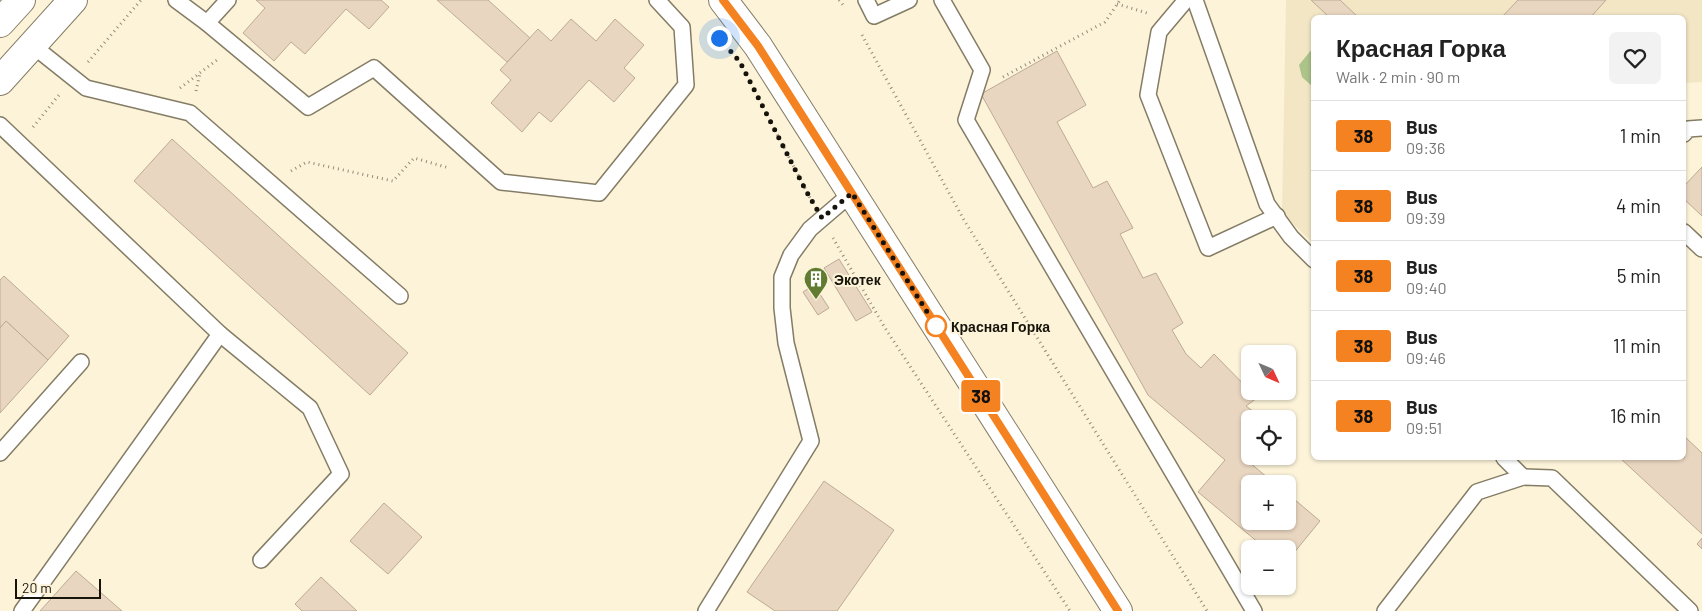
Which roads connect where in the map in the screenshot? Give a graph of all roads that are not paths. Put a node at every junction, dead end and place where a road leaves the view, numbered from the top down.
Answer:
1 (73, 0) edge
2 (176, 0) edge
3 (228, 0) edge
4 (657, 0) edge
5 (723, 0) edge
6 (866, 0) edge
7 (909, 0) edge
8 (942, 0) edge
9 (1186, 0) edge
10 (1194, 0) edge
11 (207, 23) junction
12 (32, 45) junction
13 (0, 81) edge
14 (0, 125) edge
15 (1702, 128) edge
16 (1686, 132) edge
17 (852, 193) junction
18 (1277, 216) junction
19 (1686, 234) edge
20 (1702, 249) edge
21 (1311, 257) edge
22 (400, 296) dead end
23 (220, 334) junction
24 (81, 362) dead end
25 (0, 453) edge
26 (1506, 460) edge
27 (1523, 477) junction
28 (261, 560) dead end
29 (22, 611) edge
30 (706, 611) edge
31 (1118, 611) edge
32 (1254, 611) edge
33 (1385, 611) edge
34 (1690, 611) edge

1 - 12 main road
2 - 11 lane
3 - 11 lane
4 - 11 lane
5 - 17 main road
6 - 7 lane
8 - 32 lane
9 - 18 lane
10 - 18 lane
12 - 13 main road
12 - 22 lane
14 - 23 lane
15 - 16 lane
17 - 30 lane
17 - 31 main road
18 - 21 lane
19 - 20 lane
23 - 28 lane
23 - 29 lane
24 - 25 lane
26 - 27 lane
27 - 33 lane
27 - 34 lane

